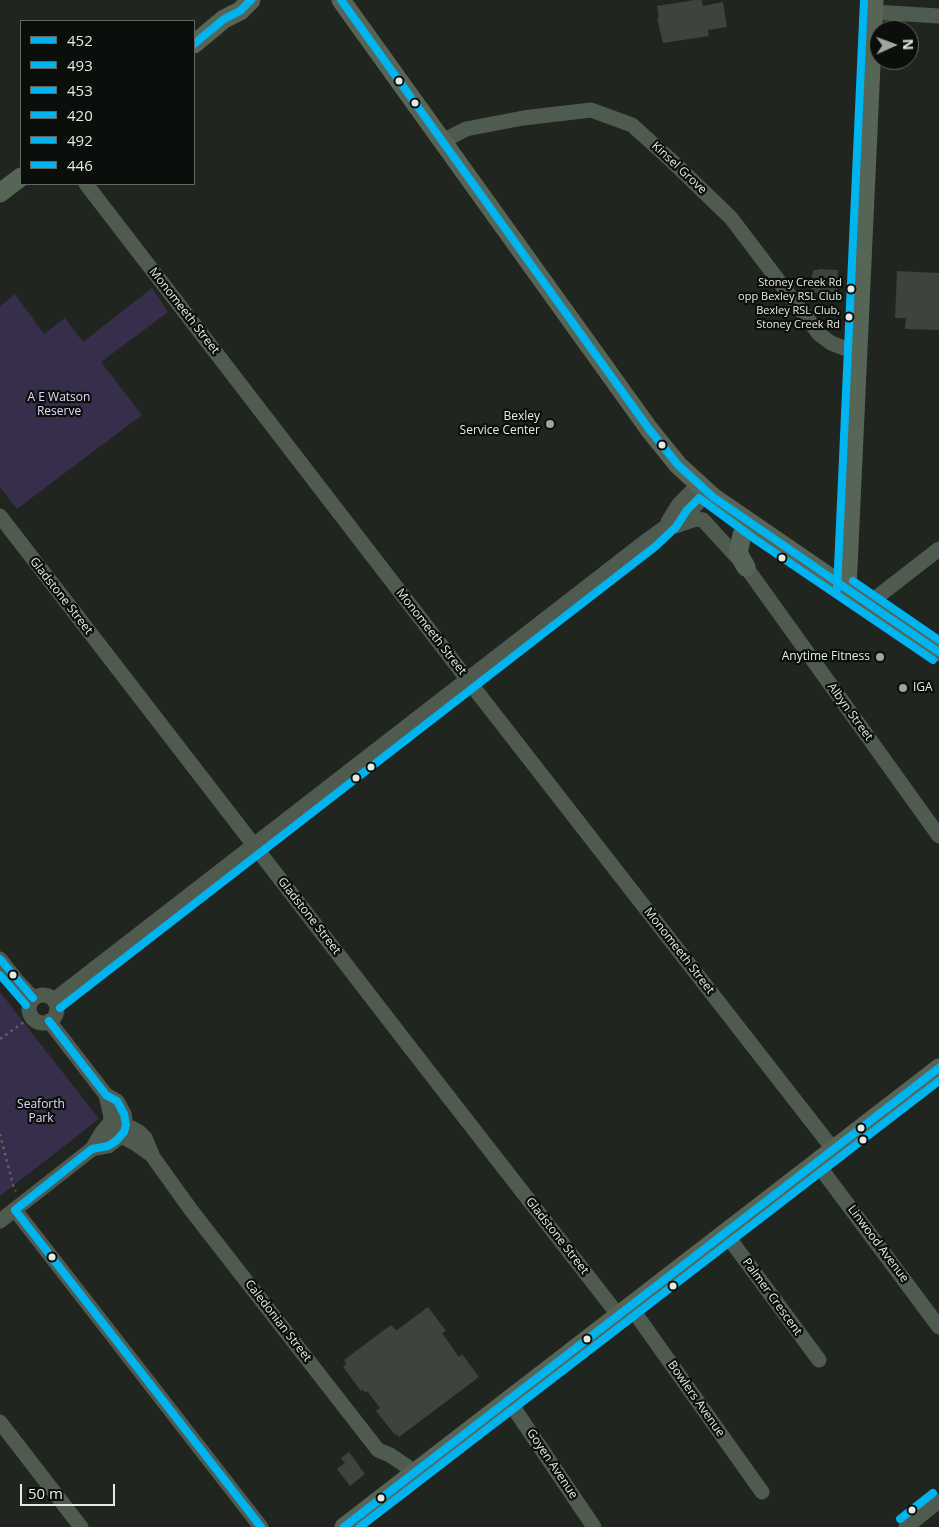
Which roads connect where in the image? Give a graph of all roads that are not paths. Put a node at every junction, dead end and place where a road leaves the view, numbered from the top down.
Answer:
1 (265, 0) edge
2 (344, 1) edge
3 (874, 6) edge
4 (238, 7) edge
5 (939, 16) edge
6 (195, 43) edge
7 (443, 141) junction
8 (20, 178) edge
9 (87, 185) edge
10 (0, 193) edge
11 (858, 349) junction
12 (703, 489) junction
13 (0, 516) edge
14 (756, 527) junction
15 (650, 538) junction
16 (939, 549) edge
17 (746, 567) junction
18 (847, 589) junction
19 (868, 604) junction
20 (939, 652) edge
21 (467, 679) junction
22 (939, 836) edge
23 (254, 844) junction
24 (0, 959) edge
25 (34, 998) junction
26 (54, 1000) junction
27 (49, 1021) junction
28 (939, 1068) edge
29 (106, 1096) junction
30 (110, 1123) junction
31 (123, 1132) junction
32 (834, 1149) junction
33 (92, 1150) junction
34 (816, 1162) junction
35 (21, 1205) junction
36 (0, 1221) edge
37 (726, 1234) junction
38 (624, 1311) junction
39 (939, 1326) edge
40 (819, 1360) dead end
41 (509, 1401) junction
42 (0, 1422) edge
43 (415, 1472) junction
44 (762, 1492) dead end
45 (939, 1501) edge
46 (81, 1527) edge
47 (261, 1527) edge
48 (344, 1527) edge
49 (594, 1527) edge
50 (906, 1527) edge

1 - 4 main road
2 - 7 main road
3 - 5 street
3 - 11 main road
4 - 6 main road
7 - 11 street, Kinsel Grove
7 - 12 main road
8 - 10 main road
9 - 21 street, Monomeeth Street
11 - 18 main road
12 - 14 main road
12 - 15 street
13 - 23 street, Gladstone Street
14 - 17 main road
14 - 18 main road
15 - 17 street, Albyn Street
15 - 21 street
16 - 19 street
17 - 22 street, Albyn Street
18 - 19 main road
19 - 20 main road
21 - 23 street
21 - 32 street, Monomeeth Street
23 - 26 street
23 - 38 street, Gladstone Street
24 - 25 street
25 - 26 street
25 - 27 street
26 - 27 street
27 - 29 street
28 - 32 main road
29 - 30 street
29 - 31 street
30 - 31 street, Caledonian Street
30 - 33 street
31 - 33 street
31 - 43 street, Caledonian Street
32 - 34 main road
33 - 35 street
34 - 37 main road
34 - 39 street, Linwood Avenue
35 - 36 street
35 - 47 street
37 - 38 main road
37 - 40 street, Palmer Crescent
38 - 41 main road
38 - 44 street, Bowlers Avenue
41 - 43 main road
41 - 49 street, Goyen Avenue
42 - 46 street
43 - 48 main road
45 - 50 street

